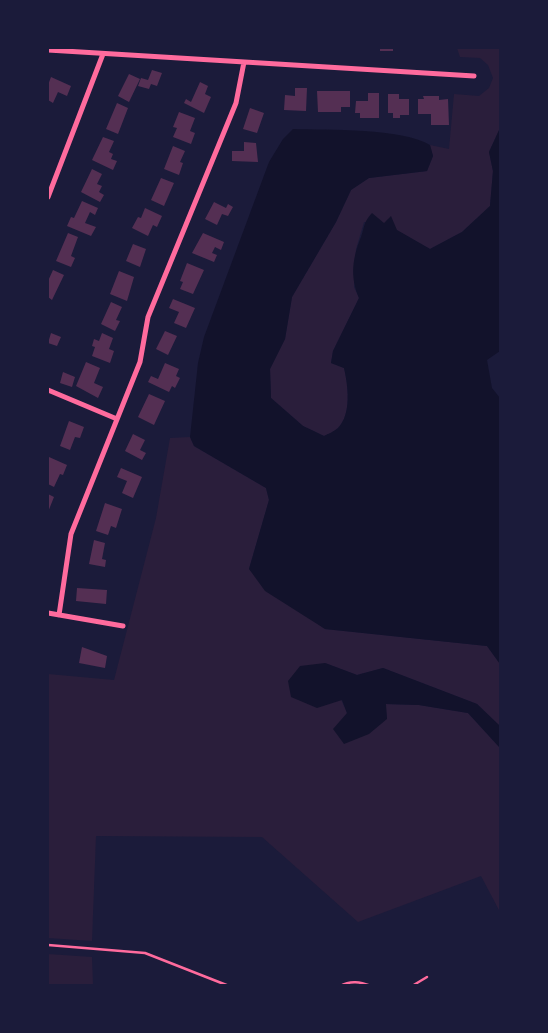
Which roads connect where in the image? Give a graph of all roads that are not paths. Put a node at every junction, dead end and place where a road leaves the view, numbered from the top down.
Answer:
1 (48, 50) edge
2 (103, 54) junction
3 (244, 62) junction
4 (474, 76) dead end
5 (48, 197) edge
6 (48, 390) edge
7 (117, 419) junction
8 (48, 613) edge
9 (59, 615) junction
10 (123, 626) dead end
11 (48, 944) edge
12 (427, 977) dead end
13 (229, 986) edge
14 (340, 986) edge
15 (371, 986) edge
16 (412, 986) edge

1 - 2 street
2 - 3 street
2 - 5 street
3 - 4 street
3 - 7 street
6 - 7 street
7 - 9 street
8 - 9 street
9 - 10 street
11 - 13 lane
12 - 16 lane
14 - 15 lane

